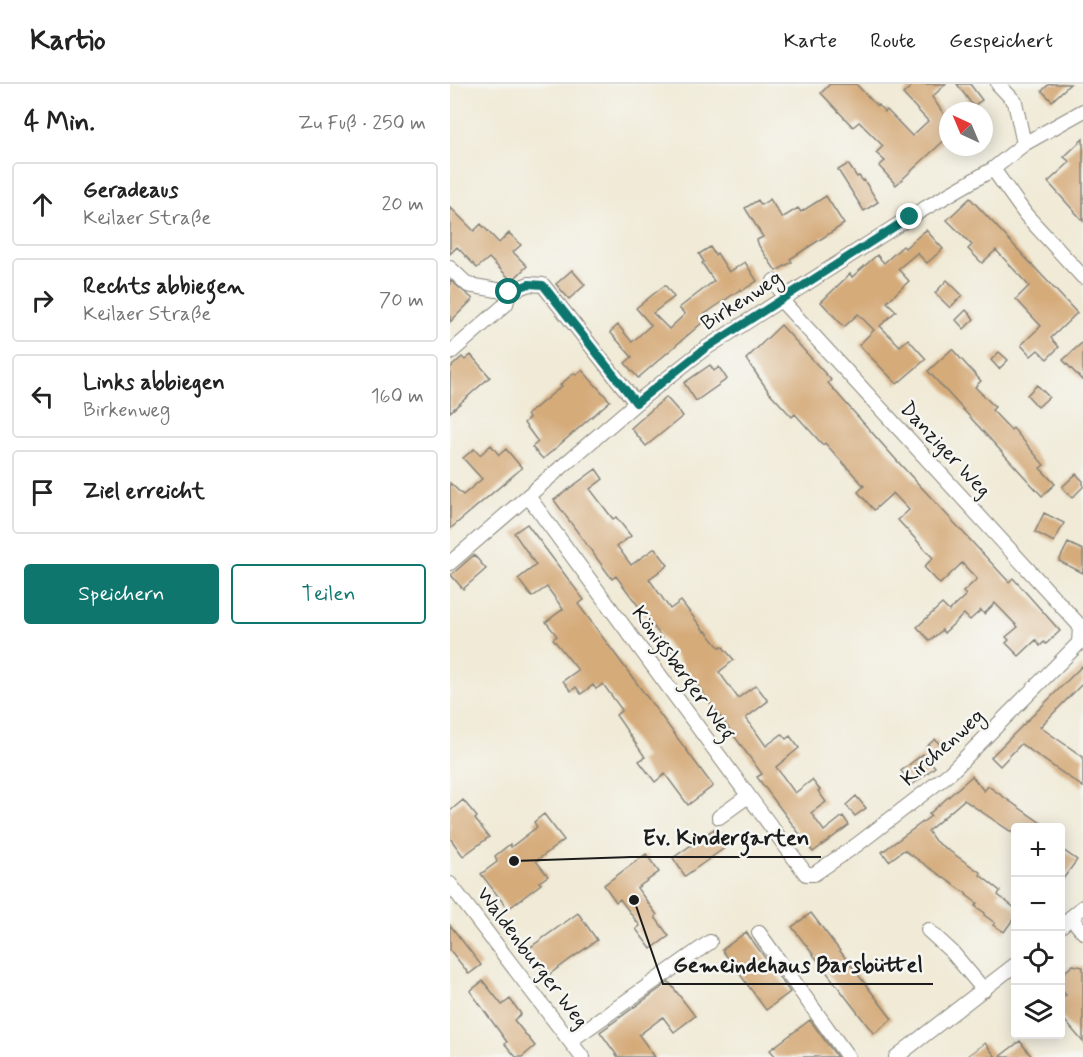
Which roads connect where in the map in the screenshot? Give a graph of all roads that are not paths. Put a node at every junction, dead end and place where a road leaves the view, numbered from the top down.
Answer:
1 (998, 84) edge
2 (1083, 111) edge
3 (1024, 144) junction
4 (993, 169) junction
5 (450, 268) edge
6 (1083, 277) edge
7 (774, 281) dead end
8 (509, 292) junction
9 (783, 299) junction
10 (450, 353) edge
11 (636, 403) junction
12 (528, 496) junction
13 (450, 563) edge
14 (1080, 626) joint
15 (748, 796) junction
16 (719, 817) dead end
17 (806, 874) joint
18 (450, 884) edge
19 (1083, 907) edge
20 (1066, 922) edge
21 (928, 930) dead end
22 (1083, 932) edge
23 (759, 933) dead end
24 (710, 942) dead end
25 (1011, 968) edge
26 (984, 990) junction
27 (576, 1049) edge
28 (563, 1057) edge
29 (848, 1057) edge
30 (896, 1057) edge

1 - 3 street
2 - 3 street, Birkenweg
3 - 4 street, Birkenweg
4 - 6 street
4 - 9 street, Birkenweg
5 - 8 street
7 - 9 street, Danziger Weg
8 - 10 street
8 - 11 street
9 - 11 street, Birkenweg
9 - 14 street, Danziger Weg
11 - 12 street, Birkenweg
12 - 13 street, Birkenweg
12 - 15 street, Königsberger Weg
14 - 17 street, Kirchenweg
15 - 16 street
15 - 17 street, Königsberger Weg
18 - 27 street, Waldenburger Weg
19 - 20 street
20 - 22 street
21 - 26 street
23 - 29 street
24 - 27 street
25 - 26 street
26 - 30 street
27 - 28 street

